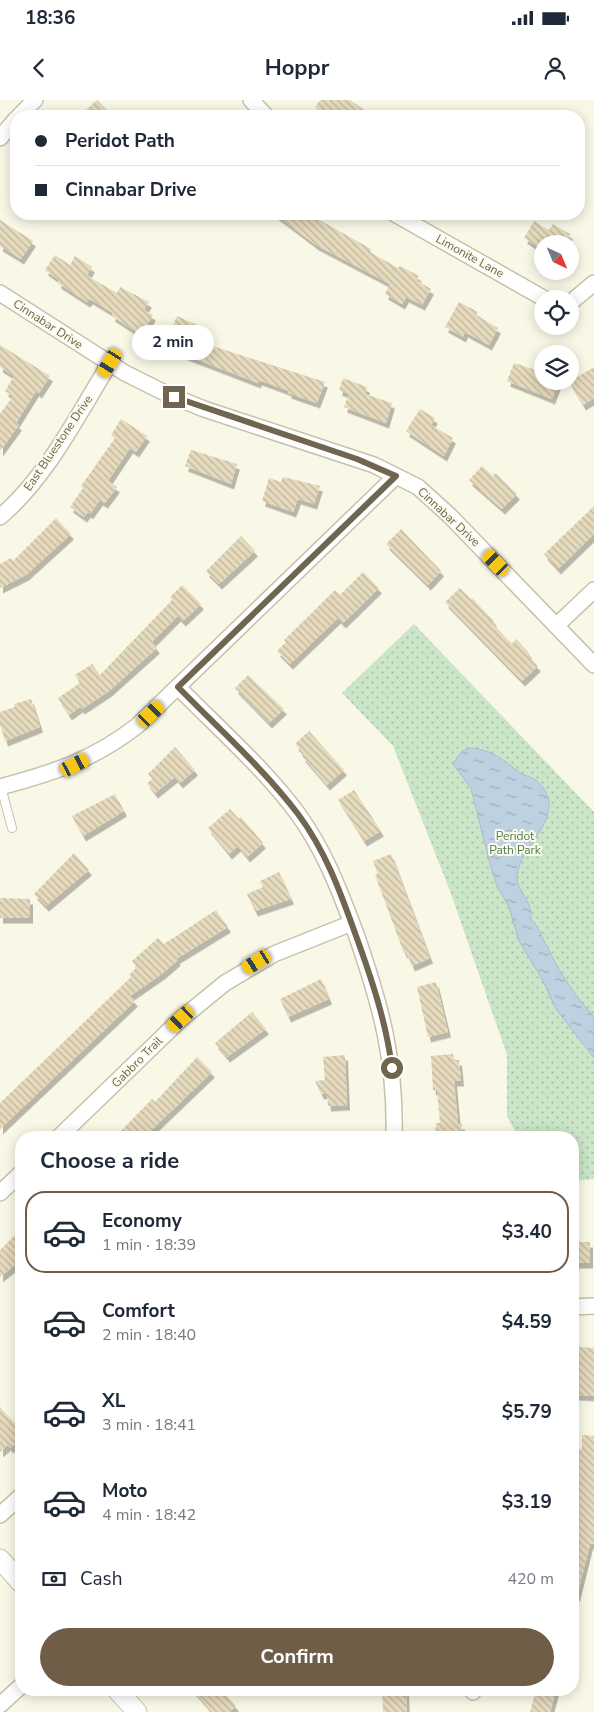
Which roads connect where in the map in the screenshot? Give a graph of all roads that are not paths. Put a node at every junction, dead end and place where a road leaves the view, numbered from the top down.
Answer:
1 (35, 100) edge
2 (251, 100) edge
3 (25, 110) edge
4 (260, 110) edge
5 (10, 126) edge
6 (0, 138) edge
7 (405, 220) edge
8 (594, 283) edge
9 (0, 293) edge
10 (534, 293) edge
11 (579, 296) edge
12 (110, 363) junction
13 (396, 476) junction
14 (0, 517) edge
15 (594, 590) edge
16 (556, 626) junction
17 (594, 665) edge
18 (178, 687) junction
19 (1, 787) edge
20 (12, 828) dead end
21 (352, 923) junction
22 (65, 1131) edge
23 (394, 1131) edge
24 (15, 1179) edge
25 (0, 1193) edge
26 (594, 1306) edge
27 (579, 1307) edge
28 (15, 1501) edge
29 (0, 1515) edge
30 (0, 1559) edge
31 (15, 1576) edge
32 (15, 1691) edge
33 (122, 1696) edge
34 (0, 1705) edge
35 (137, 1712) edge

1 - 3 street
2 - 4 street
5 - 6 street
7 - 10 street, Limonite Lane
8 - 11 street
9 - 12 street, Cinnabar Drive
12 - 13 street, Cinnabar Drive
12 - 14 street, East Bluestone Drive
13 - 16 street, Cinnabar Drive
13 - 18 street
15 - 16 street
16 - 17 street, Cinnabar Drive
18 - 19 street
18 - 21 street
19 - 20 lane
21 - 22 street, Gabbro Trail
21 - 23 street
24 - 25 street
26 - 27 street
28 - 29 street
30 - 31 street
32 - 34 street
33 - 35 street

